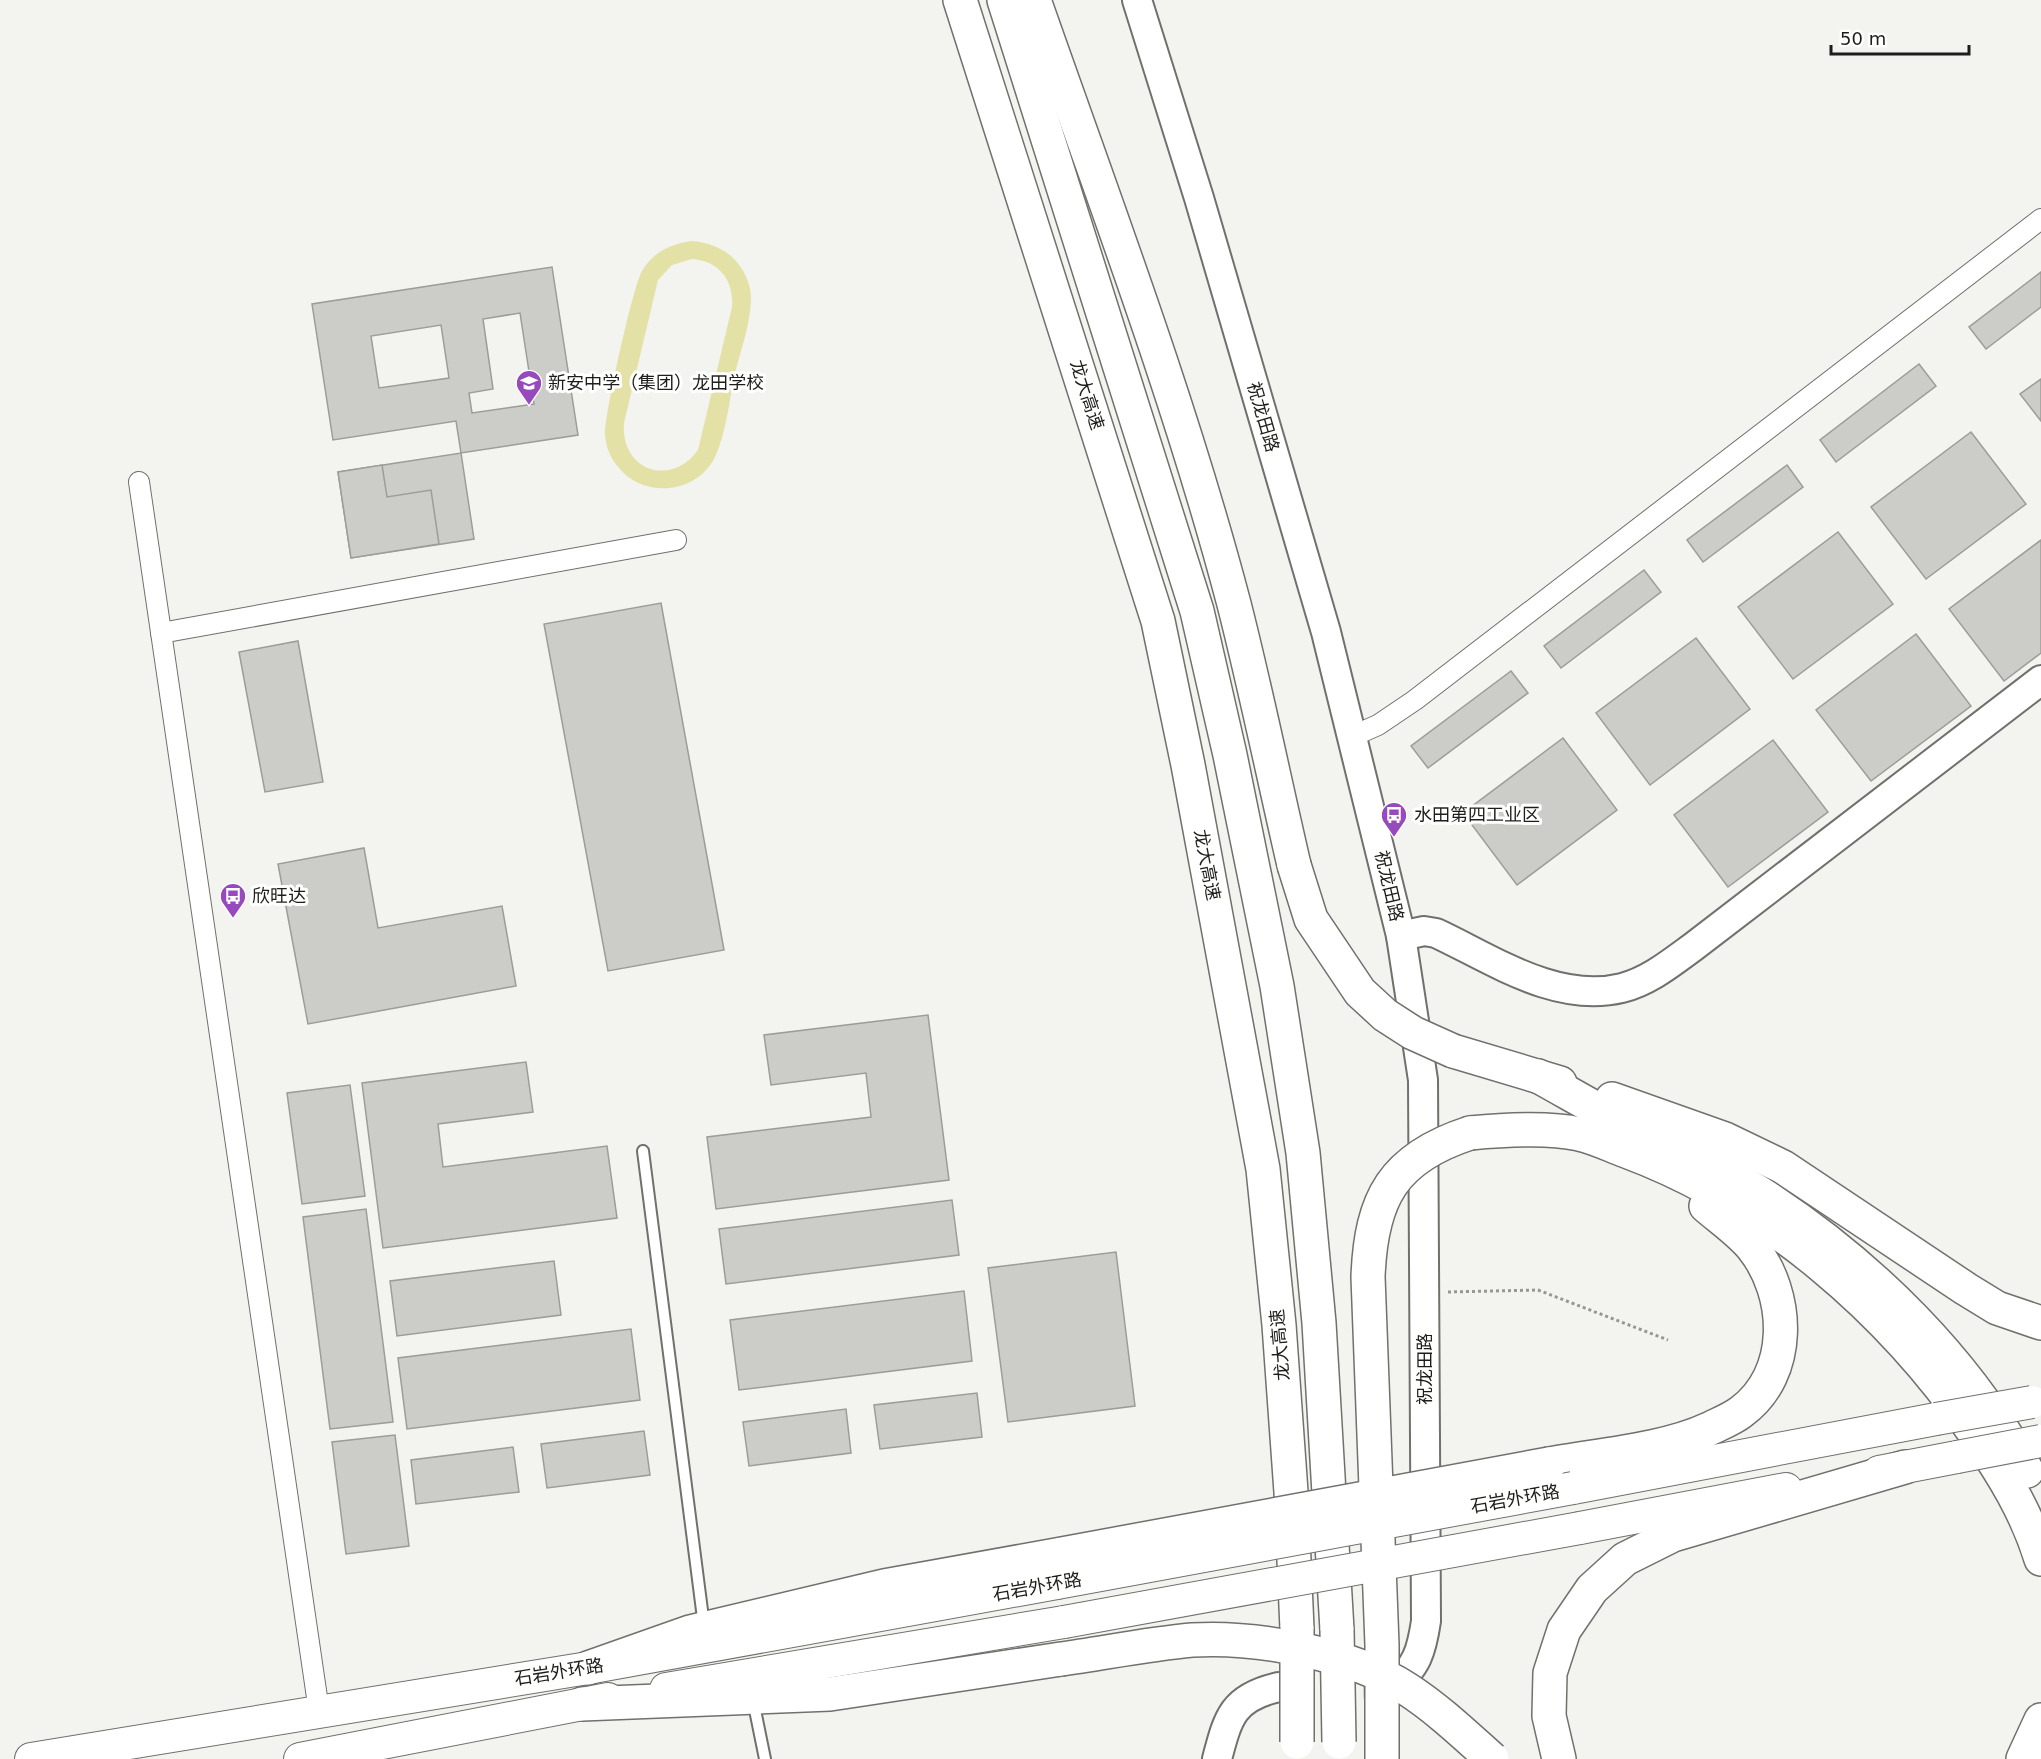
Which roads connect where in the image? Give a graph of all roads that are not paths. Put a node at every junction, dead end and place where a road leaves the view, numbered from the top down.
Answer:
1 (1137, 0) edge
2 (1015, 4) edge
3 (965, 15) edge
4 (2041, 219) edge
5 (139, 482) dead end
6 (676, 540) dead end
7 (161, 633) junction
8 (2041, 680) edge
9 (1353, 736) junction
10 (1401, 936) junction
11 (1538, 1076) junction
12 (643, 1150) dead end
13 (1657, 1163) junction
14 (2041, 1323) edge
15 (2037, 1401) edge
16 (2041, 1441) edge
17 (1905, 1467) junction
18 (2041, 1497) edge
19 (2041, 1559) edge
20 (1060, 1568) junction
21 (704, 1629) junction
22 (588, 1668) junction
23 (1392, 1684) tunnel mouth
24 (1279, 1687) tunnel mouth
25 (752, 1697) junction
26 (582, 1704) junction
27 (319, 1711) junction
28 (2041, 1720) edge
29 (1297, 1750) edge
30 (1339, 1750) edge
31 (31, 1759) edge
32 (300, 1759) edge
33 (765, 1759) edge
34 (1217, 1759) edge
35 (1382, 1759) edge
36 (1492, 1759) edge
37 (1559, 1759) edge
38 (2023, 1759) edge

1 - 9 street, 祝龙田路
2 - 11 highway, bridge
2 - 30 highway, bridge
3 - 29 highway, 龙大高速, bridge
4 - 9 street
5 - 7 street
6 - 7 street
7 - 27 street
8 - 10 street
9 - 10 street, 祝龙田路
10 - 23 street, 祝龙田路
11 - 14 highway
11 - 18 highway
12 - 21 lane
13 - 19 highway
13 - 20 highway, bridge
13 - 35 highway, bridge
15 - 20 main road, 石岩外环路, bridge
16 - 17 main road, 石岩外环路, bridge
17 - 26 main road, 石岩外环路, bridge
17 - 37 highway
20 - 21 highway
20 - 22 main road, 石岩外环路
21 - 22 highway
22 - 27 main road, 石岩外环路
24 - 34 street
25 - 26 highway
25 - 33 lane
25 - 36 highway, bridge
26 - 32 main road, 石岩外环路
27 - 31 main road, 石岩外环路
28 - 38 highway

